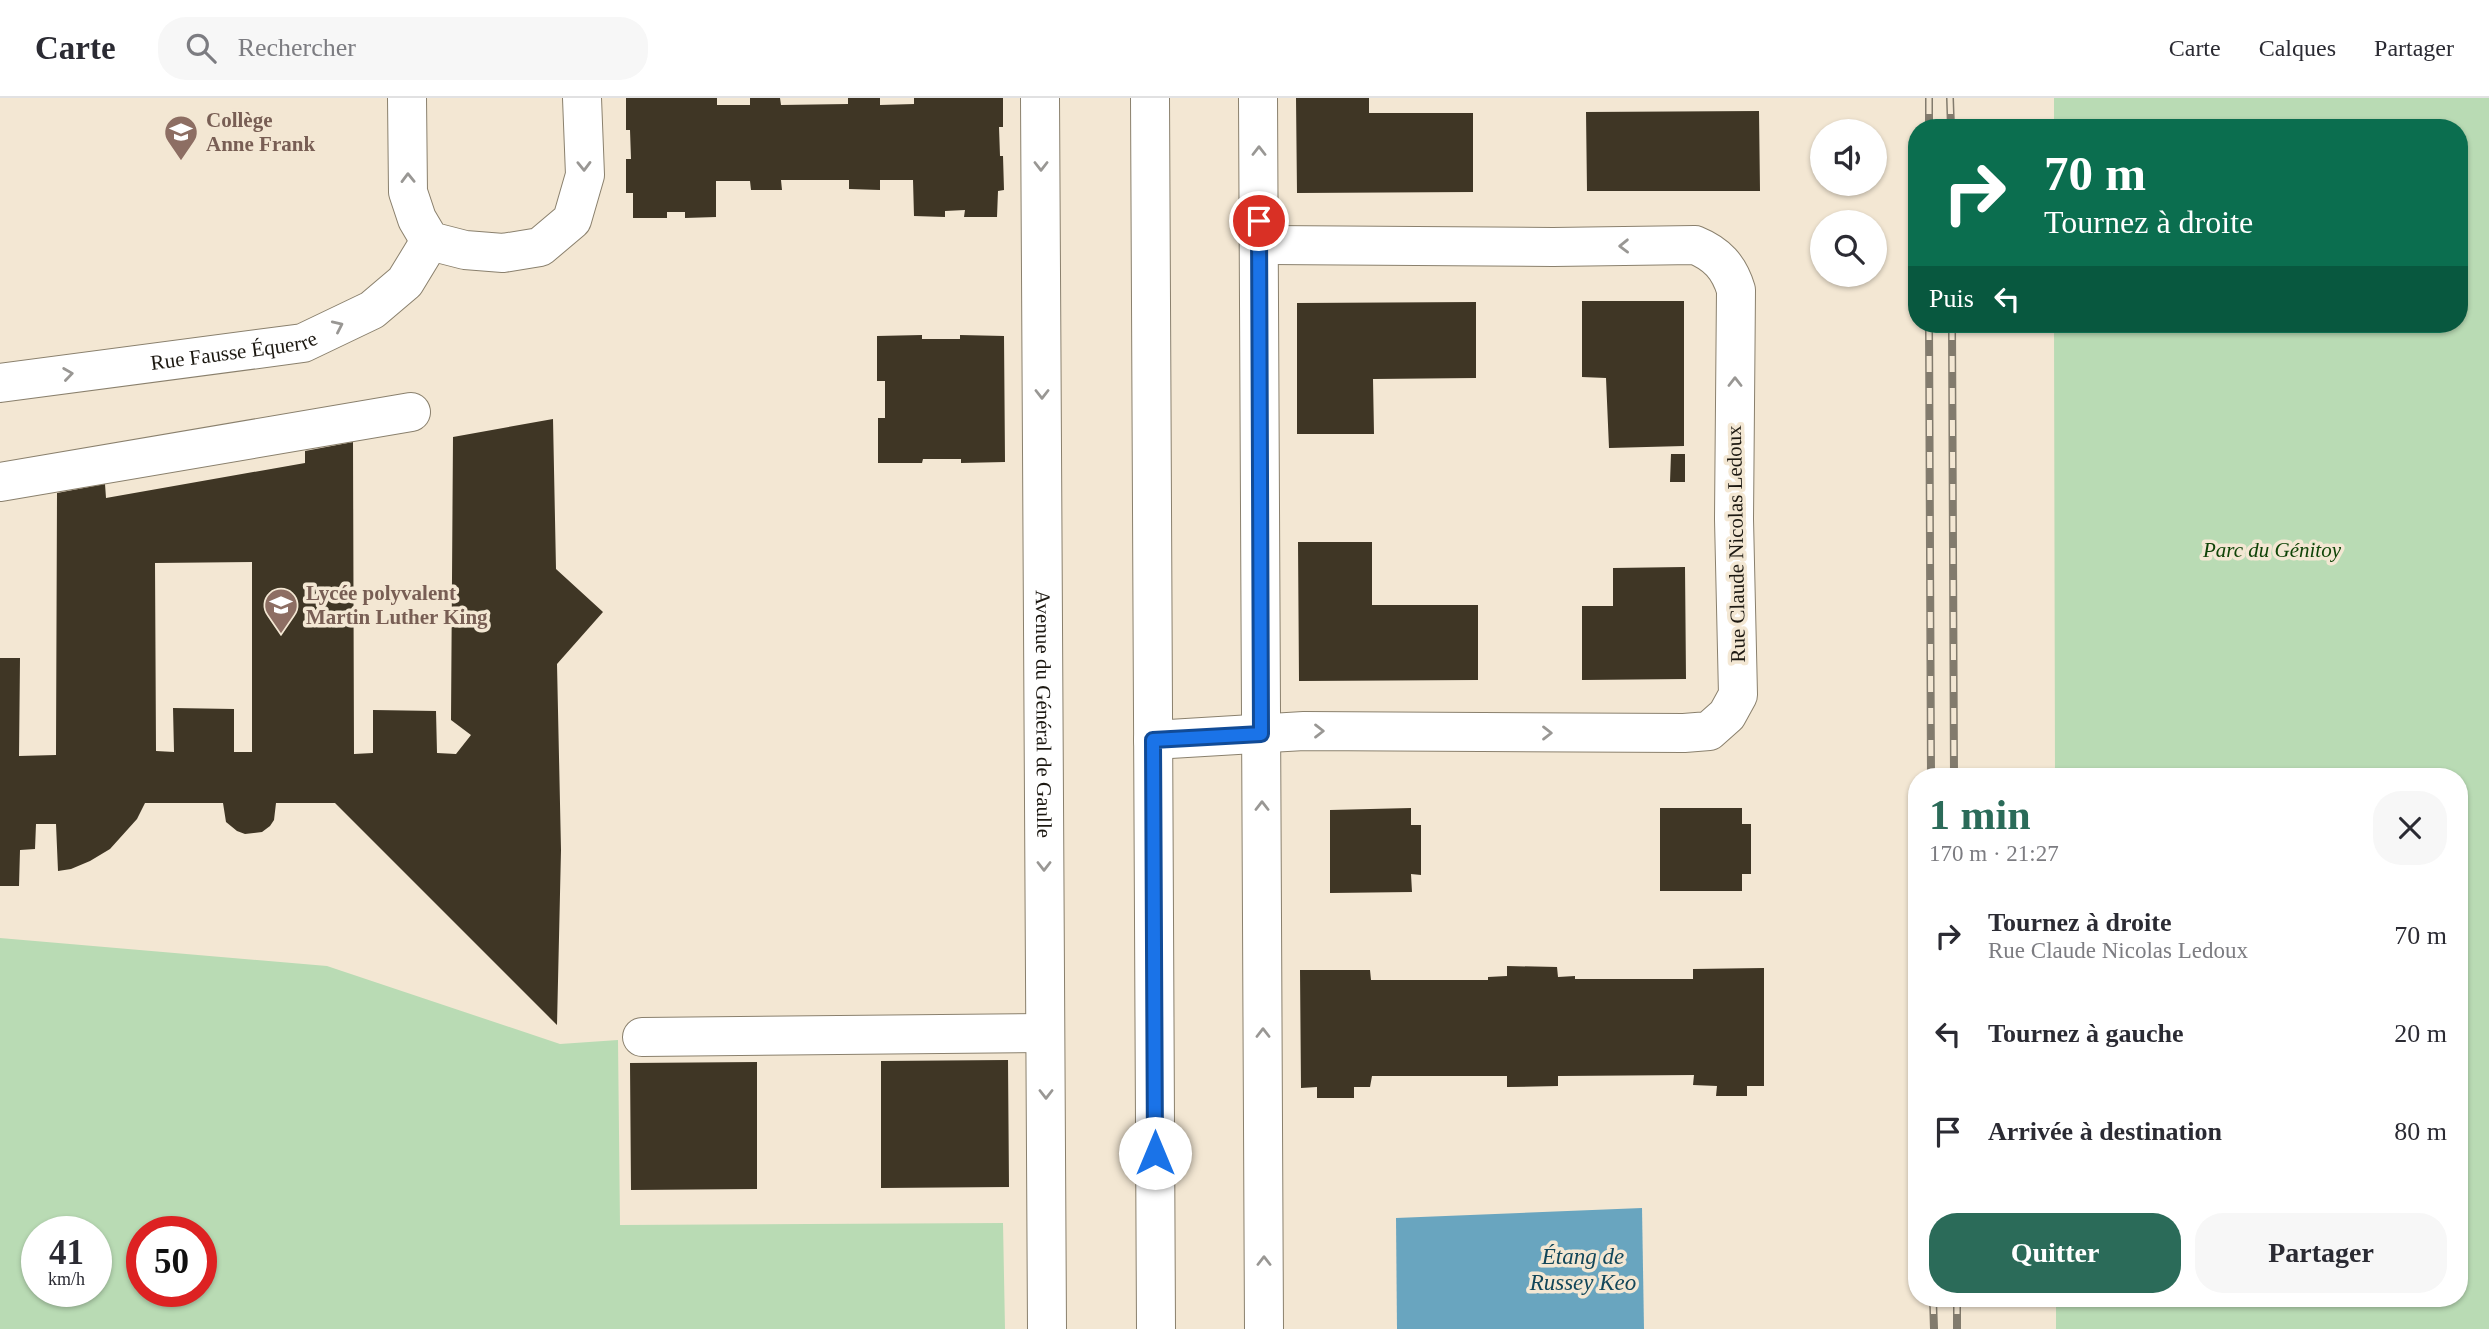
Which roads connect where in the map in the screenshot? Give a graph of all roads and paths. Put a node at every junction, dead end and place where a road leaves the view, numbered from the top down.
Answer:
1 (407, 98) edge
2 (582, 98) edge
3 (1040, 98) edge
4 (1150, 98) edge
5 (1258, 98) edge
6 (430, 241) junction
7 (1259, 246) junction
8 (0, 383) edge
9 (411, 412) dead end
10 (0, 482) edge
11 (1261, 734) junction
12 (1153, 740) junction
13 (1045, 1033) junction
14 (642, 1037) dead end
15 (1047, 1329) edge
16 (1156, 1329) edge
17 (1264, 1329) edge

6 -> 1 street
2 -> 6 street
3 -> 13 street, Avenue du Général de Gaulle
4 - 12 street
7 -> 5 street
8 -> 6 street, Rue Fausse Équerre
7 - 11 street
11 -> 7 street, Rue Claude Nicolas Ledoux
9 - 10 street
11 - 12 street, Rue Claude Nicolas Ledoux
17 -> 11 street
12 - 16 street
13 - 14 street
13 -> 15 street, Avenue du Général de Gaulle

